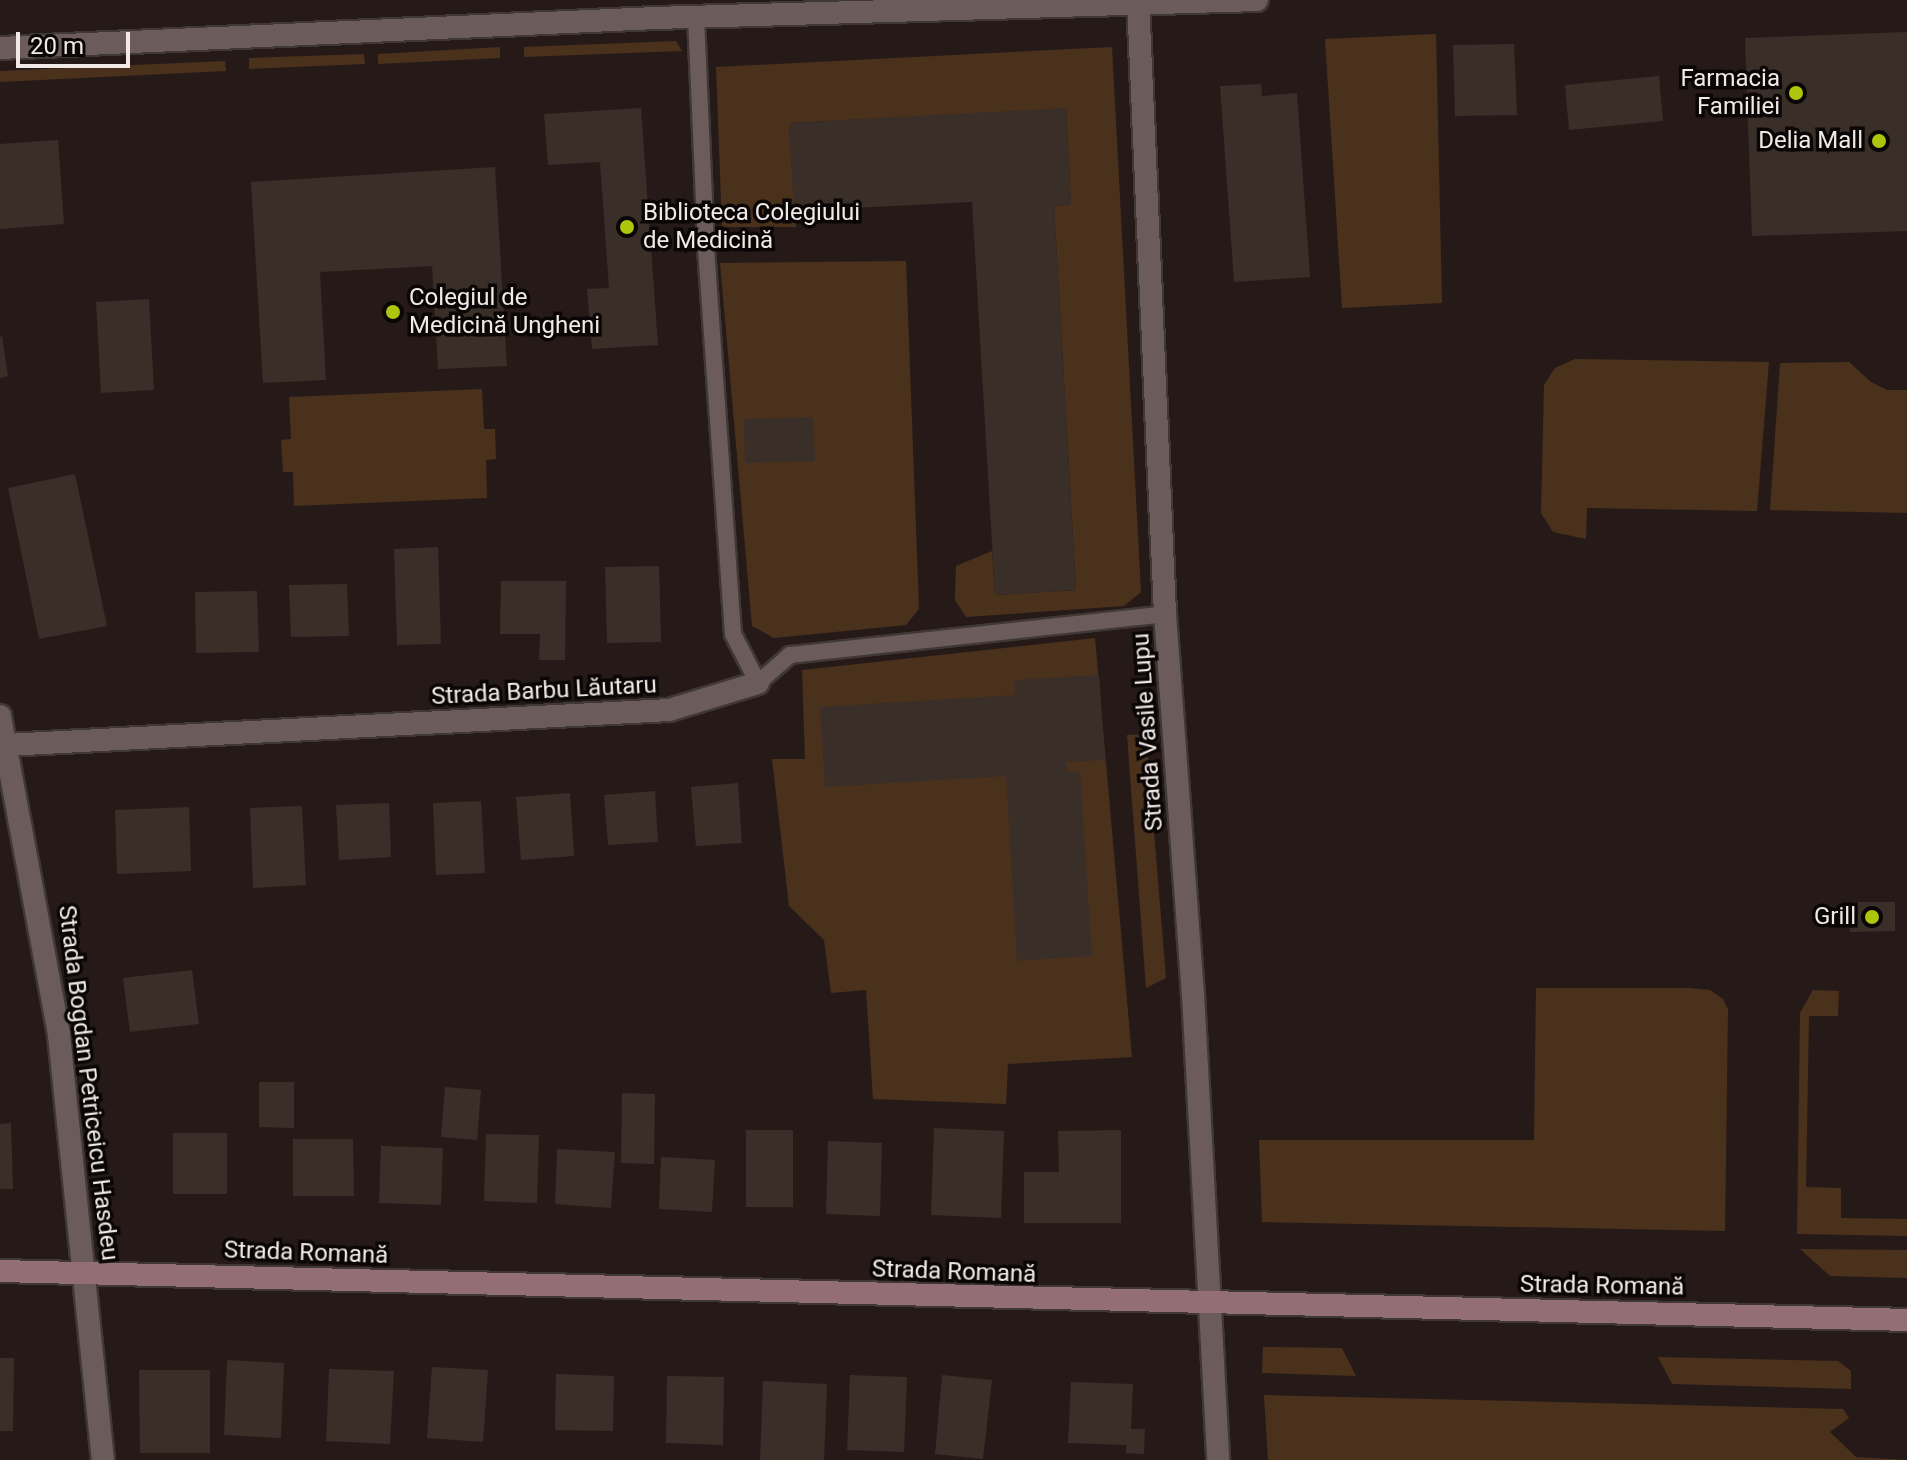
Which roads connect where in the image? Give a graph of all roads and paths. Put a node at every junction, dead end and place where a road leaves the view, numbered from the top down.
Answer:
1 (1257, 0) edge
2 (1138, 2) edge
3 (696, 17) junction
4 (0, 48) edge
5 (1165, 614) junction
6 (758, 683) junction
7 (0, 716) edge
8 (6, 745) junction
9 (0, 1271) edge
10 (86, 1274) junction
11 (1211, 1306) junction
12 (1907, 1320) edge
13 (103, 1460) edge
14 (1218, 1460) edge

1 - 2 street
2 - 3 street
2 - 5 street, Strada Vasile Lupu
3 - 4 street
3 - 6 lane
5 - 6 lane, Strada Barbu Lăutaru
5 - 11 street, Strada Vasile Lupu
6 - 8 street, Strada Barbu Lăutaru
7 - 8 street, Strada Bogdan Petriceicu Hasdeu
8 - 10 street, Strada Bogdan Petriceicu Hasdeu
9 - 10 main road, Strada Romană
10 - 11 main road, Strada Romană
10 - 13 street, Strada Bogdan Petriceicu Hasdeu
11 - 12 main road, Strada Romană
11 - 14 street, Strada Vasile Lupu

